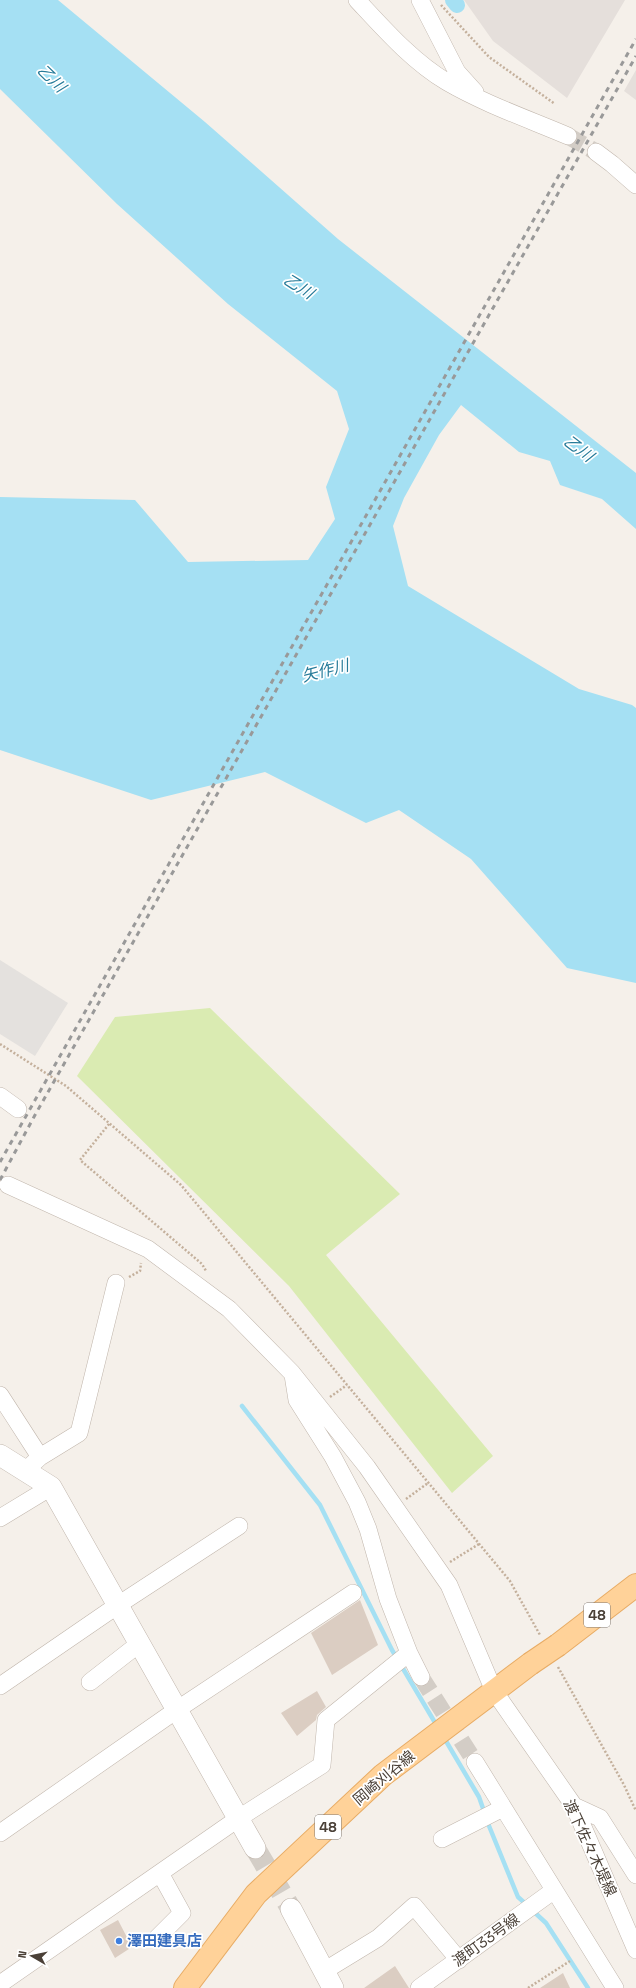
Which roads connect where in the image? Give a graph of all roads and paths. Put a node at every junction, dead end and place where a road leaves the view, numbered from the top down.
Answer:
1 (357, 0) edge
2 (420, 0) edge
3 (437, 0) edge
4 (482, 99) junction
5 (555, 104) dead end
6 (568, 136) tunnel mouth
7 (596, 152) tunnel mouth
8 (636, 185) edge
9 (0, 1044) edge
10 (0, 1096) edge
11 (18, 1109) dead end
12 (109, 1124) junction
13 (8, 1185) dead end
14 (143, 1246) junction
15 (210, 1277) dead end
16 (116, 1283) joint
17 (292, 1373) junction
18 (347, 1385) junction
19 (0, 1395) edge
20 (318, 1406) junction
21 (0, 1455) edge
22 (40, 1456) junction
23 (25, 1471) junction
24 (428, 1482) junction
25 (51, 1487) junction
26 (395, 1507) junction
27 (0, 1518) edge
28 (239, 1526) dead end
29 (479, 1544) junction
30 (437, 1569) junction
31 (636, 1585) edge
32 (353, 1593) dead end
33 (118, 1605) junction
34 (140, 1643) junction
35 (551, 1648) junction
36 (409, 1653) junction
37 (421, 1677) tunnel mouth
38 (90, 1682) dead end
39 (0, 1686) edge
40 (494, 1691) junction
41 (178, 1709) junction
42 (475, 1762) tunnel mouth
43 (574, 1806) junction
44 (503, 1808) junction
45 (636, 1811) edge
46 (239, 1818) junction
47 (0, 1833) edge
48 (442, 1839) dead end
49 (255, 1848) tunnel mouth
50 (160, 1873) junction
51 (636, 1875) edge
52 (553, 1891) junction
53 (290, 1909) tunnel mouth
54 (157, 1938) dead end
55 (636, 1950) edge
56 (459, 1960) junction
57 (570, 1961) dead end
58 (329, 1979) edge
59 (439, 1982) edge
60 (0, 1984) edge
61 (185, 1988) edge
62 (419, 1988) edge
63 (528, 1988) edge
64 (615, 1988) edge

1 - 4 street
2 - 4 street
3 - 5 path
4 - 6 street
7 - 8 street
9 - 12 path
10 - 11 street
12 - 15 path
12 - 18 path
13 - 14 street, 渡下佐々木堤線
14 - 16 path
14 - 17 street, 渡下佐々木堤線
16 - 22 street
17 - 20 street, 渡下佐々木堤線
17 - 36 street
18 - 20 path
18 - 24 path
19 - 22 street
20 - 26 street, 渡下佐々木堤線
21 - 23 street
22 - 23 street
23 - 25 street
24 - 26 path
24 - 29 path
25 - 27 street
25 - 33 street
26 - 30 street, 渡下佐々木堤線
28 - 33 street
29 - 30 path
29 - 35 path
30 - 40 street, 渡下佐々木堤線
31 - 35 main road, 48
32 - 41 street
33 - 34 street
33 - 39 street
34 - 38 street
34 - 41 street
35 - 40 main road, 岡崎刈谷線 / 48, bridge
35 - 45 path
36 - 37 street
36 - 46 street
40 - 43 street, 渡下佐々木堤線
40 - 61 main road, 岡崎刈谷線 / 48
41 - 46 street
41 - 47 street
42 - 44 street
43 - 51 street
43 - 55 street, 渡下佐々木堤線
44 - 48 street
44 - 52 street
46 - 49 street
46 - 50 street
50 - 54 street
50 - 60 street
52 - 56 street, 渡町33号線
52 - 64 street
53 - 58 street
56 - 58 street
56 - 59 street, 渡町33号線
57 - 63 path
59 - 62 street, 渡町33号線

